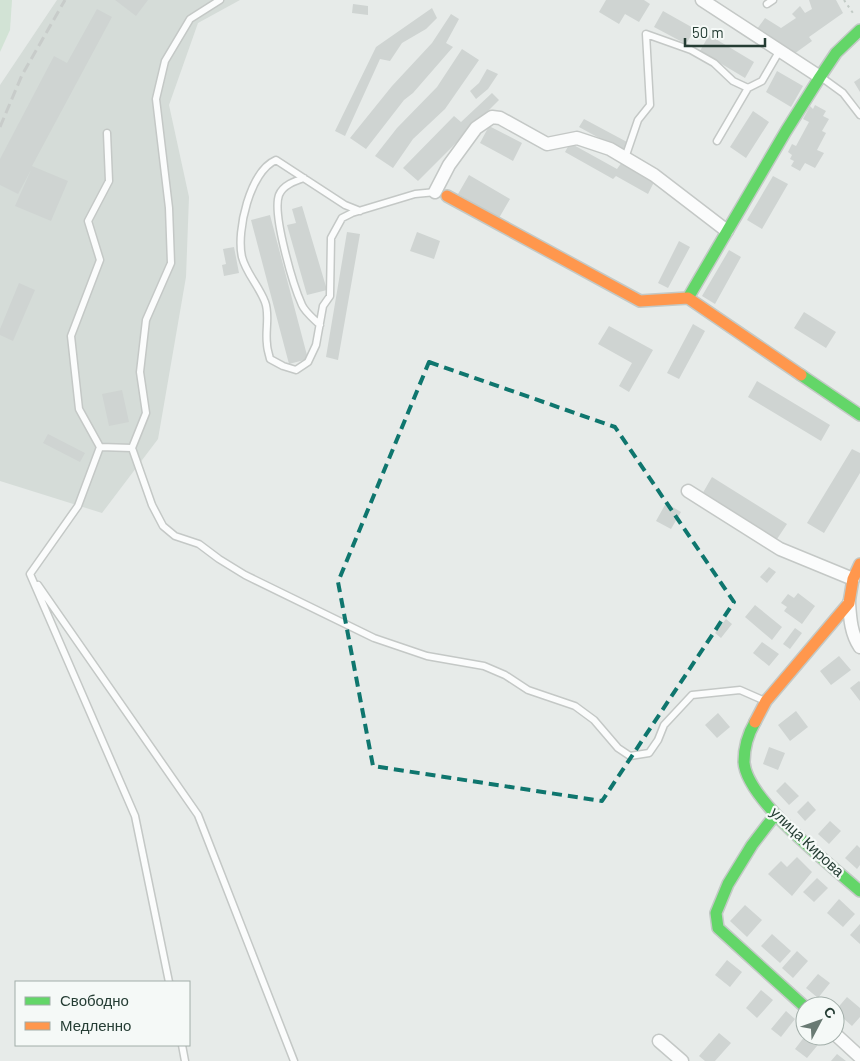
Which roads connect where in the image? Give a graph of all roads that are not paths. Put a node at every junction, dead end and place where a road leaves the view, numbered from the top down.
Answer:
1 (220, 0) edge
2 (702, 0) edge
3 (773, 0) edge
4 (767, 4) dead end
5 (860, 30) edge
6 (780, 50) junction
7 (820, 77) junction
8 (748, 88) junction
9 (860, 115) edge
10 (106, 133) dead end
11 (717, 141) dead end
12 (625, 158) junction
13 (304, 178) junction
14 (441, 194) junction
15 (360, 211) junction
16 (728, 231) junction
17 (688, 298) junction
18 (320, 325) junction
19 (860, 415) edge
20 (100, 447) junction
21 (132, 448) junction
22 (688, 491) dead end
23 (860, 564) edge
24 (30, 574) junction
25 (853, 579) junction
26 (849, 603) junction
27 (860, 647) edge
28 (766, 701) junction
29 (776, 814) junction
30 (860, 891) edge
31 (169, 981) edge
32 (795, 998) edge
33 (659, 1041) dead end
34 (845, 1043) edge
35 (182, 1046) edge
36 (860, 1057) edge
37 (185, 1061) edge
38 (294, 1061) edge
39 (682, 1061) edge

1 - 21 lane
2 - 6 street
3 - 4 lane
5 - 7 street
6 - 7 street
6 - 8 lane
7 - 9 lane
7 - 16 street
8 - 11 lane
8 - 12 lane
10 - 20 lane
12 - 14 street
12 - 16 street
13 - 15 lane
13 - 18 lane
13 - 18 lane
14 - 15 lane
14 - 17 street
15 - 18 lane
16 - 17 street
17 - 19 street
20 - 21 lane
20 - 24 lane
21 - 28 lane
22 - 25 street
23 - 25 street
24 - 31 lane
24 - 38 lane
25 - 26 street
26 - 27 street
26 - 28 street
28 - 29 street, улица Кирова
29 - 30 street, улица Кирова
29 - 32 street
33 - 39 street
34 - 36 street
35 - 37 lane

